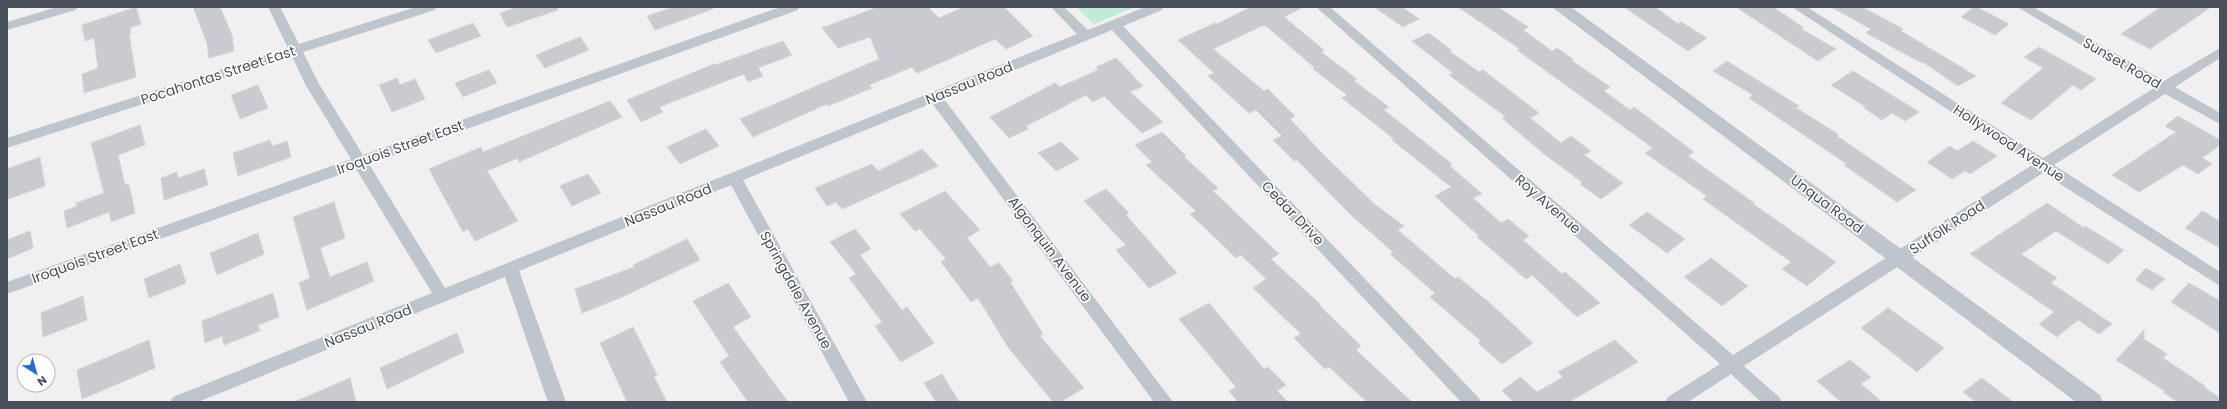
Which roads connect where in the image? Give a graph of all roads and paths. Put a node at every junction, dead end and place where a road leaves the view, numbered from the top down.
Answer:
1 (71, 7) edge
2 (274, 7) edge
3 (430, 7) edge
4 (793, 7) edge
5 (1057, 7) edge
6 (1157, 7) edge
7 (1322, 7) edge
8 (1560, 7) edge
9 (1798, 7) edge
10 (2024, 7) edge
11 (1114, 24) junction
12 (7, 26) edge
13 (1086, 36) junction
14 (295, 50) junction
15 (2220, 52) edge
16 (2165, 87) junction
17 (935, 97) junction
18 (2220, 119) edge
19 (7, 143) edge
20 (360, 161) junction
21 (2043, 165) junction
22 (734, 178) junction
23 (1898, 258) junction
24 (510, 268) junction
25 (2220, 280) edge
26 (7, 288) edge
27 (442, 296) junction
28 (1731, 365) junction
29 (179, 402) edge
30 (557, 402) edge
31 (858, 402) edge
32 (1164, 402) edge
33 (1472, 402) edge
34 (1674, 402) edge
35 (1773, 402) edge
36 (2092, 402) edge

1 - 12 street
2 - 14 street
3 - 14 street, Pocahontas Street East
4 - 20 street, Iroquois Street East
5 - 13 street
6 - 11 street, Nassau Road
7 - 28 street, Roy Avenue
8 - 23 street, Unqua Road
9 - 21 street, Hollywood Avenue
10 - 16 street, Sunset Road
11 - 13 street, Nassau Road
11 - 33 street, Cedar Drive
13 - 17 street, Nassau Road
14 - 19 street, Pocahontas Street East
14 - 20 street
15 - 16 street, Suffolk Road
16 - 18 street, Sunset Road
16 - 21 street, Suffolk Road
17 - 22 street, Nassau Road
17 - 32 street, Algonquin Avenue
20 - 26 street, Iroquois Street East
20 - 27 street
21 - 23 street, Suffolk Road
21 - 25 street, Hollywood Avenue
22 - 24 street, Nassau Road
22 - 31 street, Springdale Avenue
23 - 28 street, Suffolk Road
23 - 36 street, Unqua Road
24 - 27 street, Nassau Road
24 - 30 street
27 - 29 street, Nassau Road
28 - 34 street, Suffolk Road
28 - 35 street, Roy Avenue

